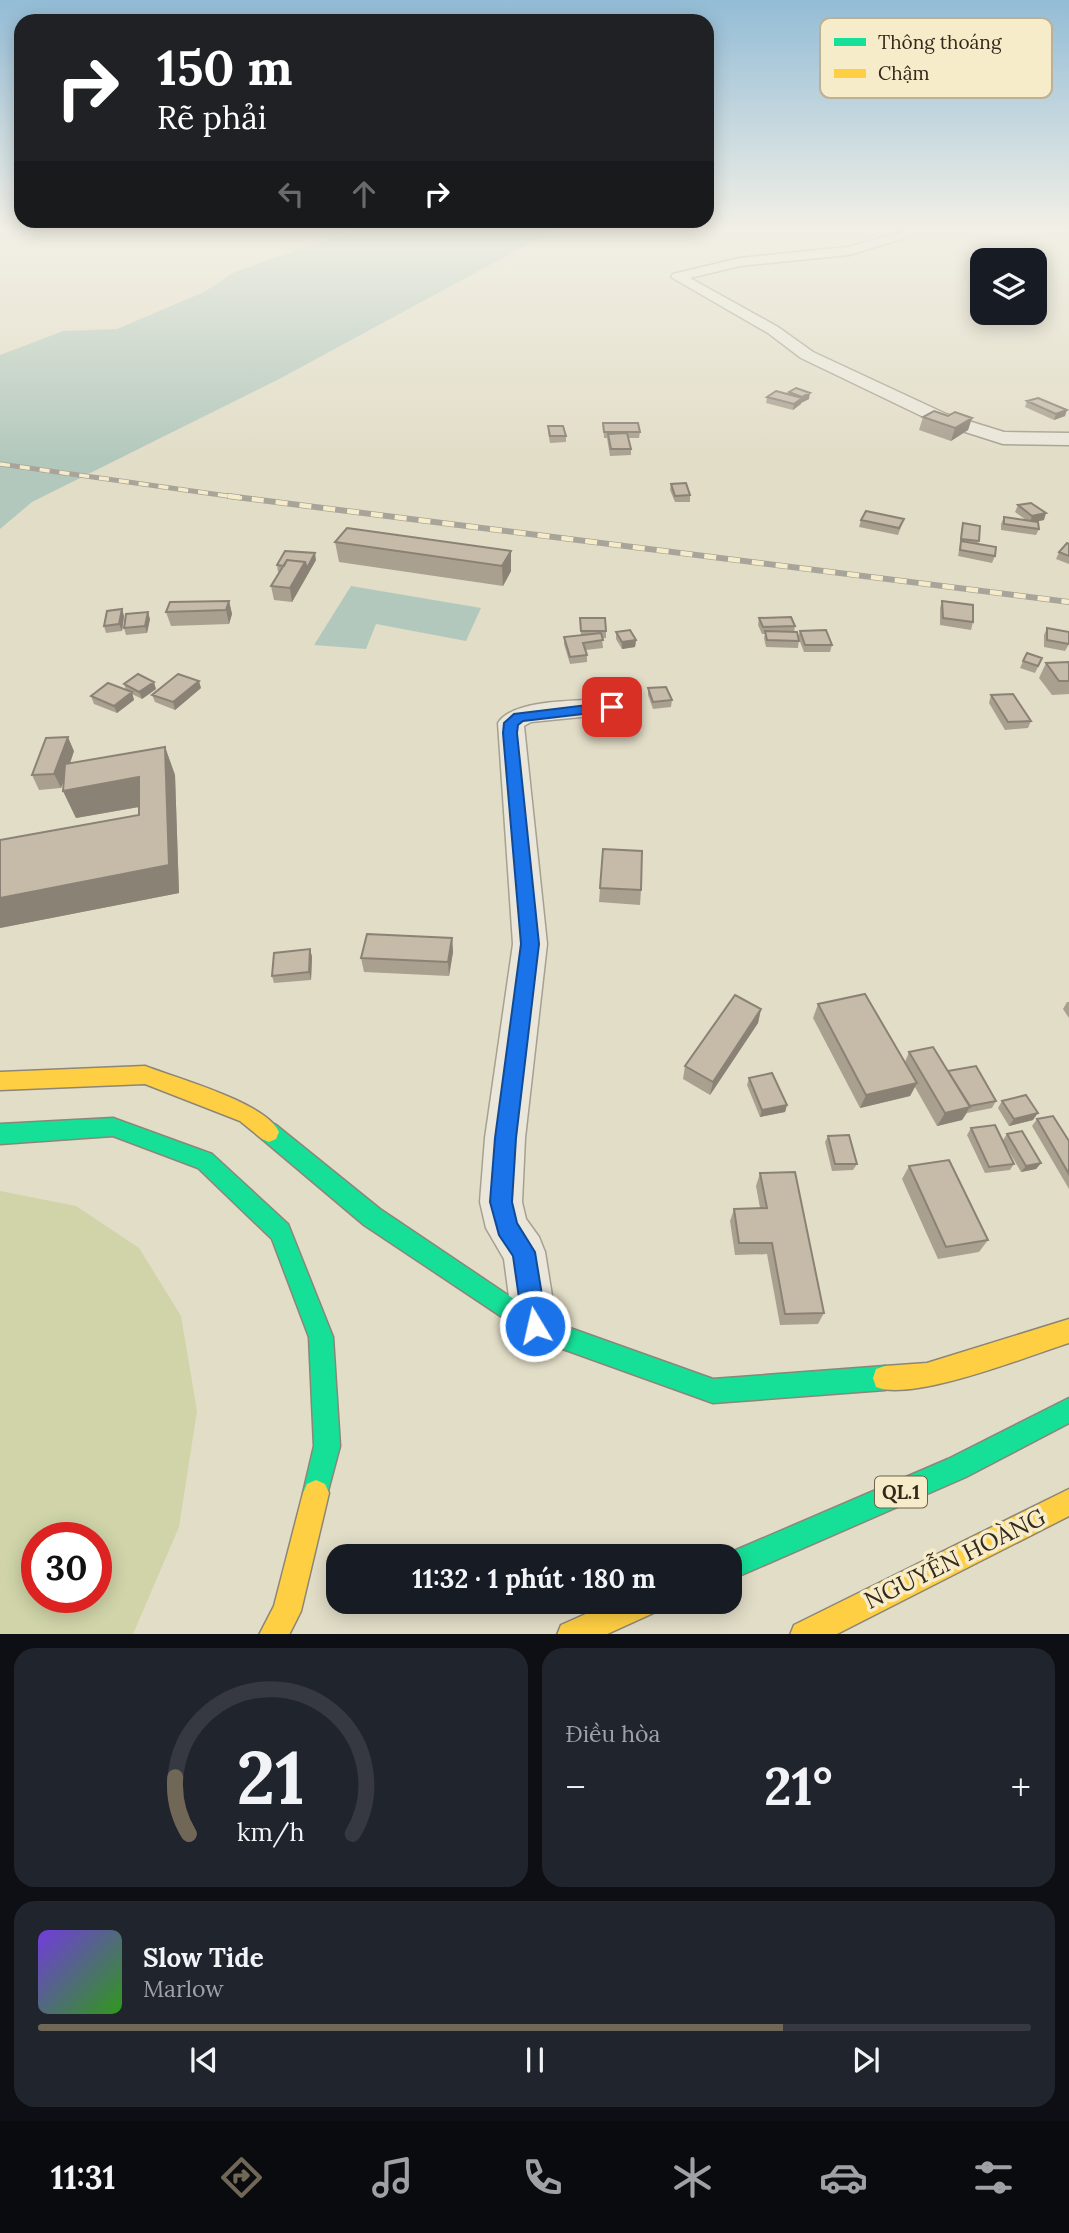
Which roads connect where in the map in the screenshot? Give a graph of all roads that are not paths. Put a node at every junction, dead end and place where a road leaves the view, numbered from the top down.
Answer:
1 (729, 306) edge
2 (1069, 439) edge
3 (612, 707) edge
4 (0, 1081) edge
5 (0, 1134) edge
6 (535, 1326) junction
7 (1069, 1331) edge
8 (1069, 1410) edge
9 (1069, 1502) edge
10 (742, 1561) edge
11 (618, 1614) edge
12 (272, 1634) edge
13 (571, 1634) edge
14 (804, 1634) edge

1 - 2 street
3 - 6 street
4 - 6 highway
5 - 12 highway
6 - 7 highway
8 - 10 highway, QL.1
9 - 14 highway, NGUYỄN HOÀNG
11 - 13 highway

